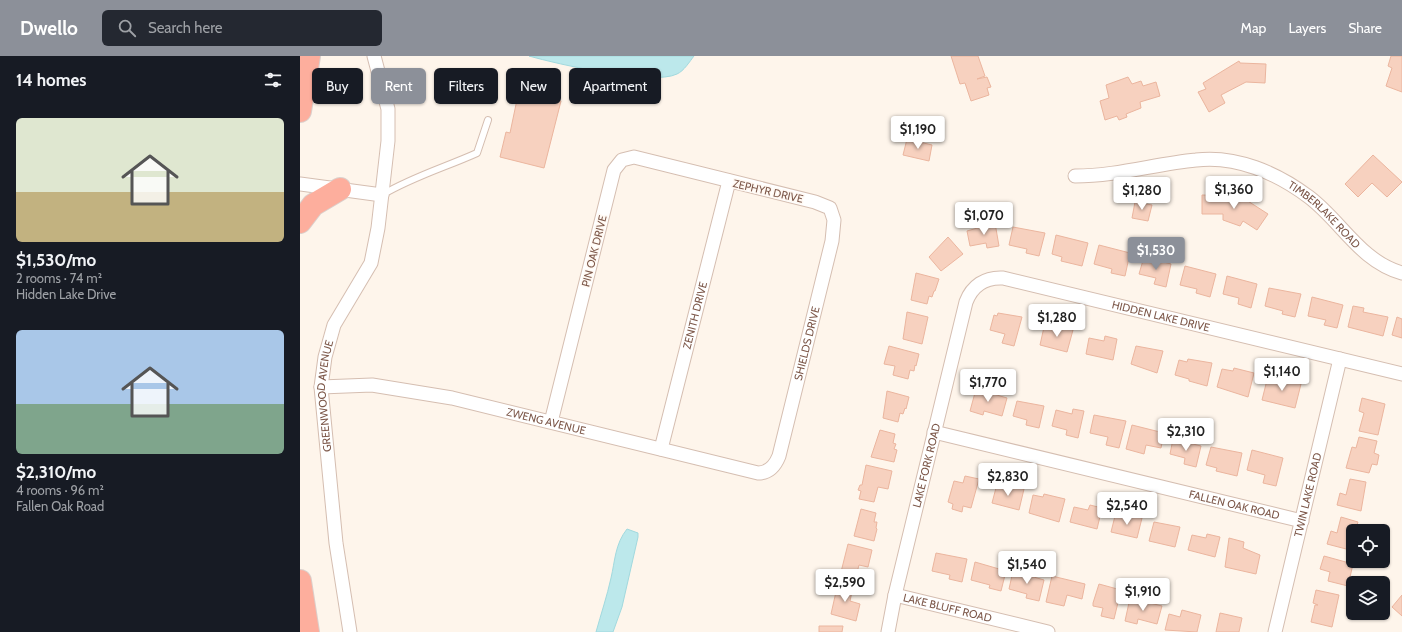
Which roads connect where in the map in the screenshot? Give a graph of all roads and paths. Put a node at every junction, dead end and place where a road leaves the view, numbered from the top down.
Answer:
1 (309, 56) edge
2 (374, 56) edge
3 (300, 111) edge
4 (488, 120) dead end
5 (699, 174) joint
6 (1075, 176) dead end
7 (729, 182) junction
8 (300, 184) edge
9 (340, 189) junction
10 (382, 195) junction
11 (833, 213) joint
12 (300, 222) edge
13 (1402, 273) edge
14 (982, 282) joint
15 (1340, 359) junction
16 (1402, 374) edge
17 (321, 388) junction
18 (551, 422) junction
19 (934, 432) junction
20 (661, 449) junction
21 (769, 471) joint
22 (1302, 521) junction
23 (300, 581) edge
24 (895, 595) junction
25 (308, 632) edge
26 (350, 632) edge
27 (888, 632) edge
28 (1048, 632) edge
29 (1275, 632) edge

1 - 3 highway
2 - 10 street, GREENWOOD AVENUE
4 - 10 lane
5 - 7 street, ZEPHYR DRIVE
5 - 18 street, PIN OAK DRIVE
6 - 13 street, TIMBERLAKE ROAD
7 - 11 street, ZEPHYR DRIVE
7 - 20 street, ZENITH DRIVE
8 - 9 street
9 - 10 street
9 - 12 highway
10 - 17 street, GREENWOOD AVENUE
11 - 21 street, SHIELDS DRIVE
14 - 15 street, HIDDEN LAKE DRIVE
14 - 19 street, LAKE FORK ROAD
15 - 16 street, HIDDEN LAKE DRIVE
15 - 22 street, TWIN LAKE ROAD
17 - 18 street, ZWENG AVENUE
17 - 26 street, GREENWOOD AVENUE
18 - 20 street, ZWENG AVENUE
19 - 22 street, FALLEN OAK ROAD
19 - 24 street, LAKE FORK ROAD
20 - 21 street, ZWENG AVENUE
22 - 29 street, TWIN LAKE ROAD
23 - 25 highway
24 - 27 street, LAKE FORK ROAD
24 - 28 street, LAKE BLUFF ROAD

